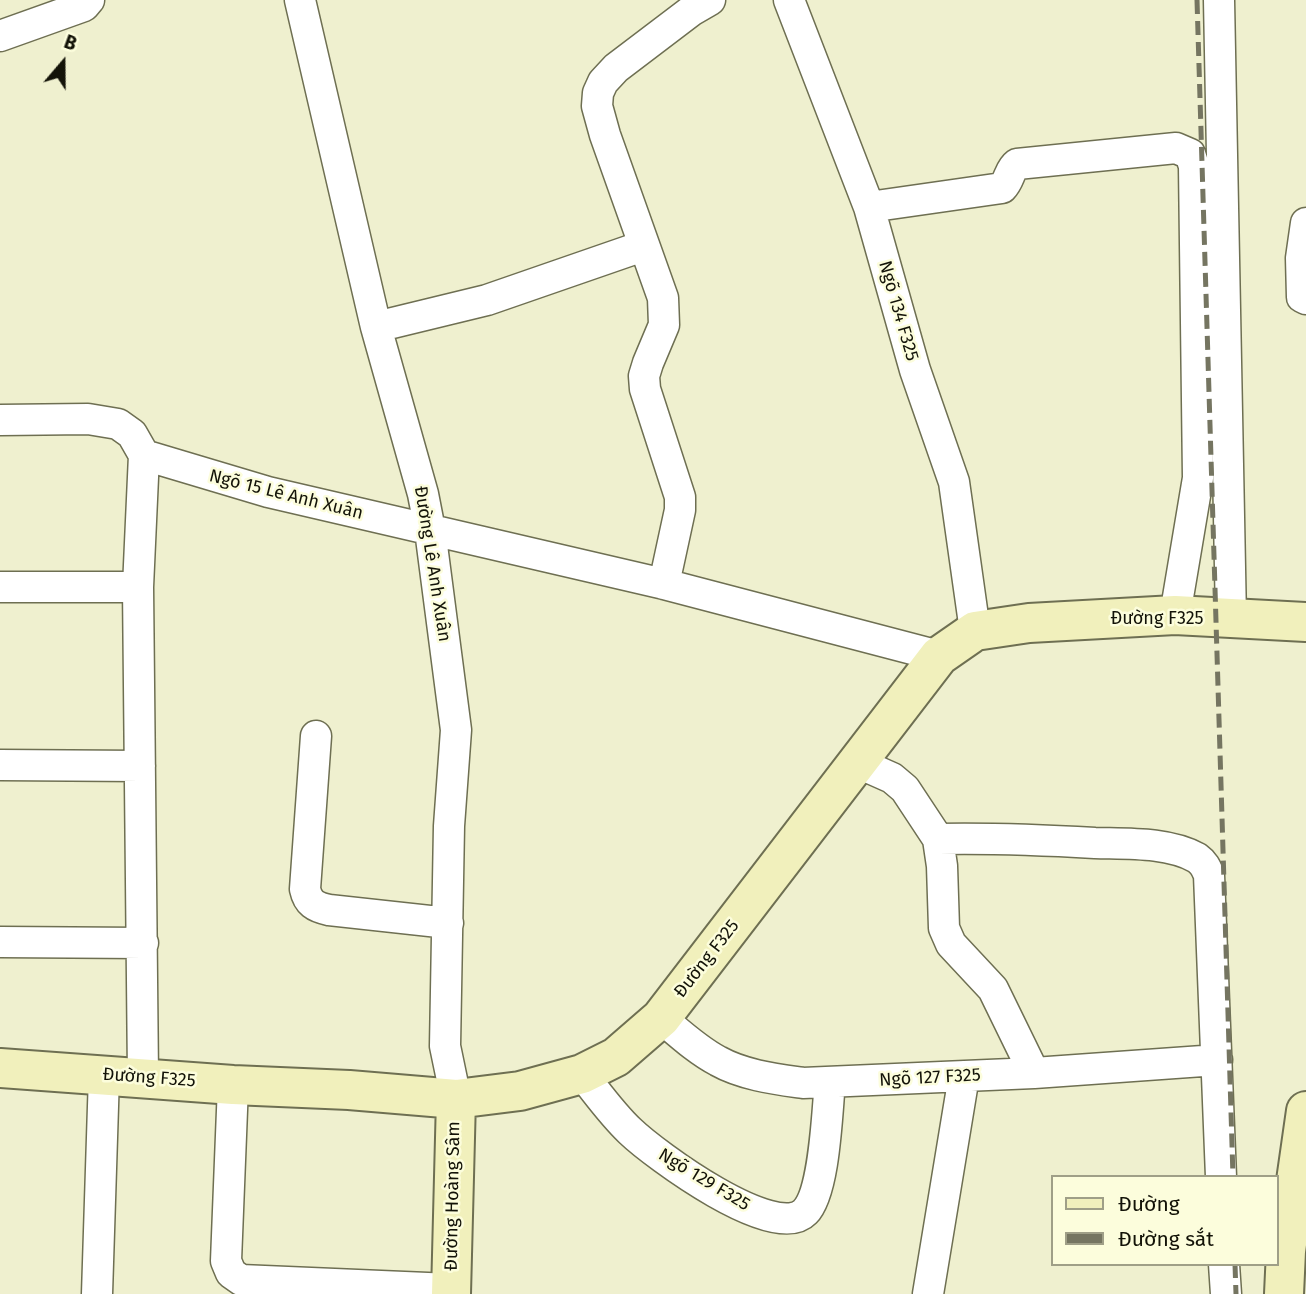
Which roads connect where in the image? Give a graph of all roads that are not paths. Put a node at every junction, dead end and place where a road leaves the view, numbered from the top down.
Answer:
1 (89, 0) edge
2 (300, 0) edge
3 (710, 0) edge
4 (789, 0) edge
5 (1219, 0) edge
6 (0, 36) edge
7 (869, 207) junction
8 (1306, 223) edge
9 (643, 246) junction
10 (1306, 299) edge
11 (376, 327) junction
12 (0, 420) edge
13 (144, 455) junction
14 (430, 530) junction
15 (664, 584) junction
16 (0, 587) edge
17 (138, 587) junction
18 (1175, 615) junction
19 (1231, 619) junction
20 (1306, 622) edge
21 (975, 631) junction
22 (939, 656) junction
23 (316, 736) dead end
24 (856, 762) junction
25 (0, 765) edge
26 (140, 766) junction
27 (938, 839) junction
28 (448, 923) junction
29 (0, 942) edge
30 (143, 943) junction
31 (661, 1018) junction
32 (1217, 1060) junction
33 (0, 1068) edge
34 (1034, 1073) junction
35 (582, 1074) junction
36 (104, 1075) junction
37 (964, 1076) junction
38 (143, 1077) junction
39 (830, 1082) junction
40 (233, 1085) junction
41 (456, 1099) junction
42 (1306, 1111) edge
43 (1221, 1175) edge
44 (1224, 1266) edge
45 (451, 1292) edge
46 (97, 1294) edge
47 (928, 1294) edge
48 (1226, 1294) edge
49 (1284, 1294) edge

1 - 6 street
2 - 11 street, Đường Lê Anh Xuân
3 - 9 street
4 - 7 street, Ngõ 134 F325
5 - 19 street
7 - 18 street
7 - 21 street, Ngõ 134 F325
8 - 10 street
9 - 11 street
9 - 15 street
11 - 14 street, Đường Lê Anh Xuân
12 - 13 street
13 - 14 street, Ngõ 15 Lê Anh Xuân
13 - 17 street
14 - 15 street, Ngõ 15 Lê Anh Xuân
14 - 28 street, Đường Lê Anh Xuân
15 - 22 street, Ngõ 15 Lê Anh Xuân
16 - 17 street
17 - 26 street
18 - 19 main road, Đường F325
18 - 21 main road, Đường F325
19 - 20 main road, Đường F325
21 - 22 main road, Đường F325
22 - 24 main road, Đường F325
23 - 28 street
24 - 27 street
24 - 31 main road, Đường F325
25 - 26 street
26 - 30 street
27 - 32 street
27 - 34 street
28 - 41 street, Đường Lê Anh Xuân
29 - 30 street
30 - 38 street
31 - 35 main road, Đường F325
31 - 39 street, Ngõ 127 F325
32 - 34 street, Ngõ 127 F325
32 - 43 street
33 - 36 main road, Đường F325
34 - 37 street, Ngõ 127 F325
35 - 39 street, Ngõ 129 F325
35 - 41 main road, Đường F325
36 - 38 main road, Đường F325
36 - 46 street
37 - 39 street, Ngõ 127 F325
37 - 47 street
38 - 40 main road, Đường F325
40 - 41 main road, Đường F325
40 - 45 street
41 - 45 main road, Đường Hoàng Sâm
42 - 49 main road
44 - 48 street

